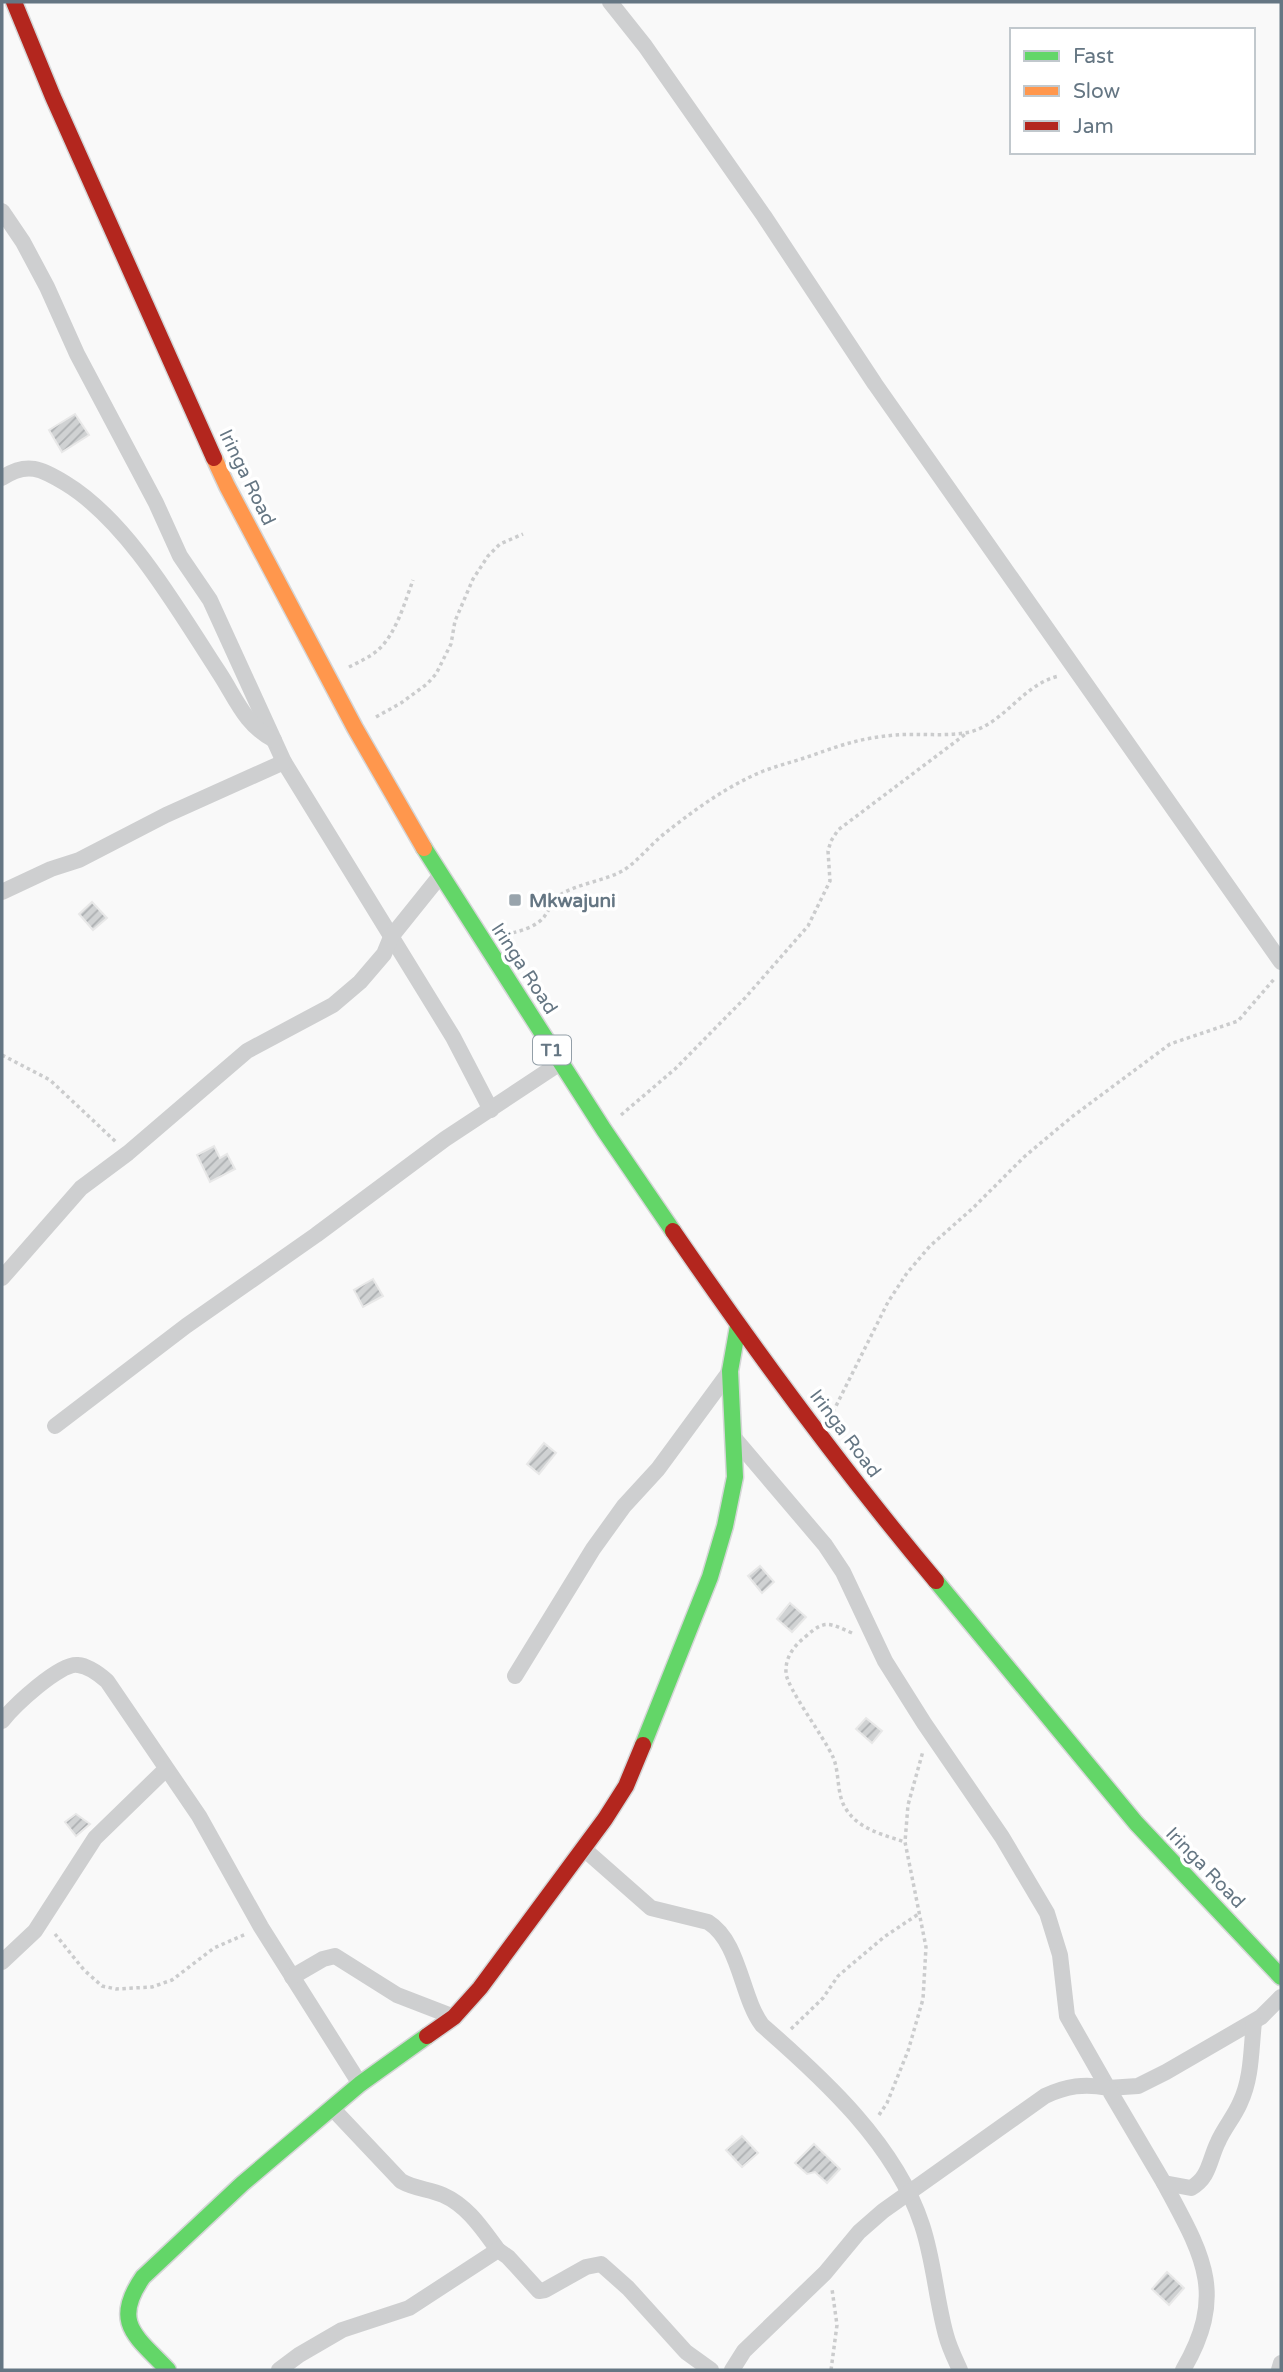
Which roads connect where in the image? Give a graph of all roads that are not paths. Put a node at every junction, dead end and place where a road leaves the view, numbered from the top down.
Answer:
1 (14, 2) edge
2 (610, 2) edge
3 (2, 211) edge
4 (2, 478) edge
5 (274, 740) junction
6 (284, 762) junction
7 (440, 876) junction
8 (2, 892) edge
9 (391, 937) junction
10 (1281, 962) edge
11 (560, 1063) junction
12 (491, 1110) junction
13 (2, 1278) edge
14 (738, 1326) junction
15 (730, 1371) junction
16 (55, 1426) dead end
17 (735, 1440) junction
18 (515, 1676) dead end
19 (2, 1721) edge
20 (166, 1769) junction
21 (584, 1849) junction
22 (2, 1962) edge
23 (292, 1976) junction
24 (1281, 1977) edge
25 (1281, 1997) edge
26 (454, 2017) junction
27 (1254, 2022) junction
28 (360, 2084) junction
29 (1108, 2088) junction
30 (331, 2108) junction
31 (1164, 2183) junction
32 (909, 2192) junction
33 (498, 2250) junction
34 (1281, 2363) edge
35 (168, 2370) edge
36 (279, 2370) edge
37 (711, 2370) edge
38 (732, 2370) edge
39 (960, 2370) edge
40 (1184, 2370) edge
41 (1279, 2370) edge

1 - 7 main road, Iringa Road / T1
2 - 10 street
3 - 5 street
4 - 5 street
5 - 6 street
6 - 8 street
6 - 9 street
7 - 9 street
7 - 11 main road, Iringa Road / T1
9 - 12 street
9 - 13 street
11 - 12 street
11 - 14 main road, Iringa Road / T1
12 - 16 street
14 - 15 main road
14 - 24 main road, Iringa Road / T1
15 - 17 main road
15 - 18 street
17 - 21 main road
17 - 29 street
19 - 20 street
20 - 22 street
20 - 23 street
21 - 26 main road
21 - 32 street
23 - 26 street
23 - 28 street
25 - 27 street
26 - 28 main road
27 - 29 street
27 - 31 street
28 - 30 main road
29 - 31 street
29 - 32 street
30 - 33 street
30 - 35 main road
31 - 40 street
32 - 38 street
32 - 39 street
33 - 36 street
33 - 37 street
34 - 41 street

